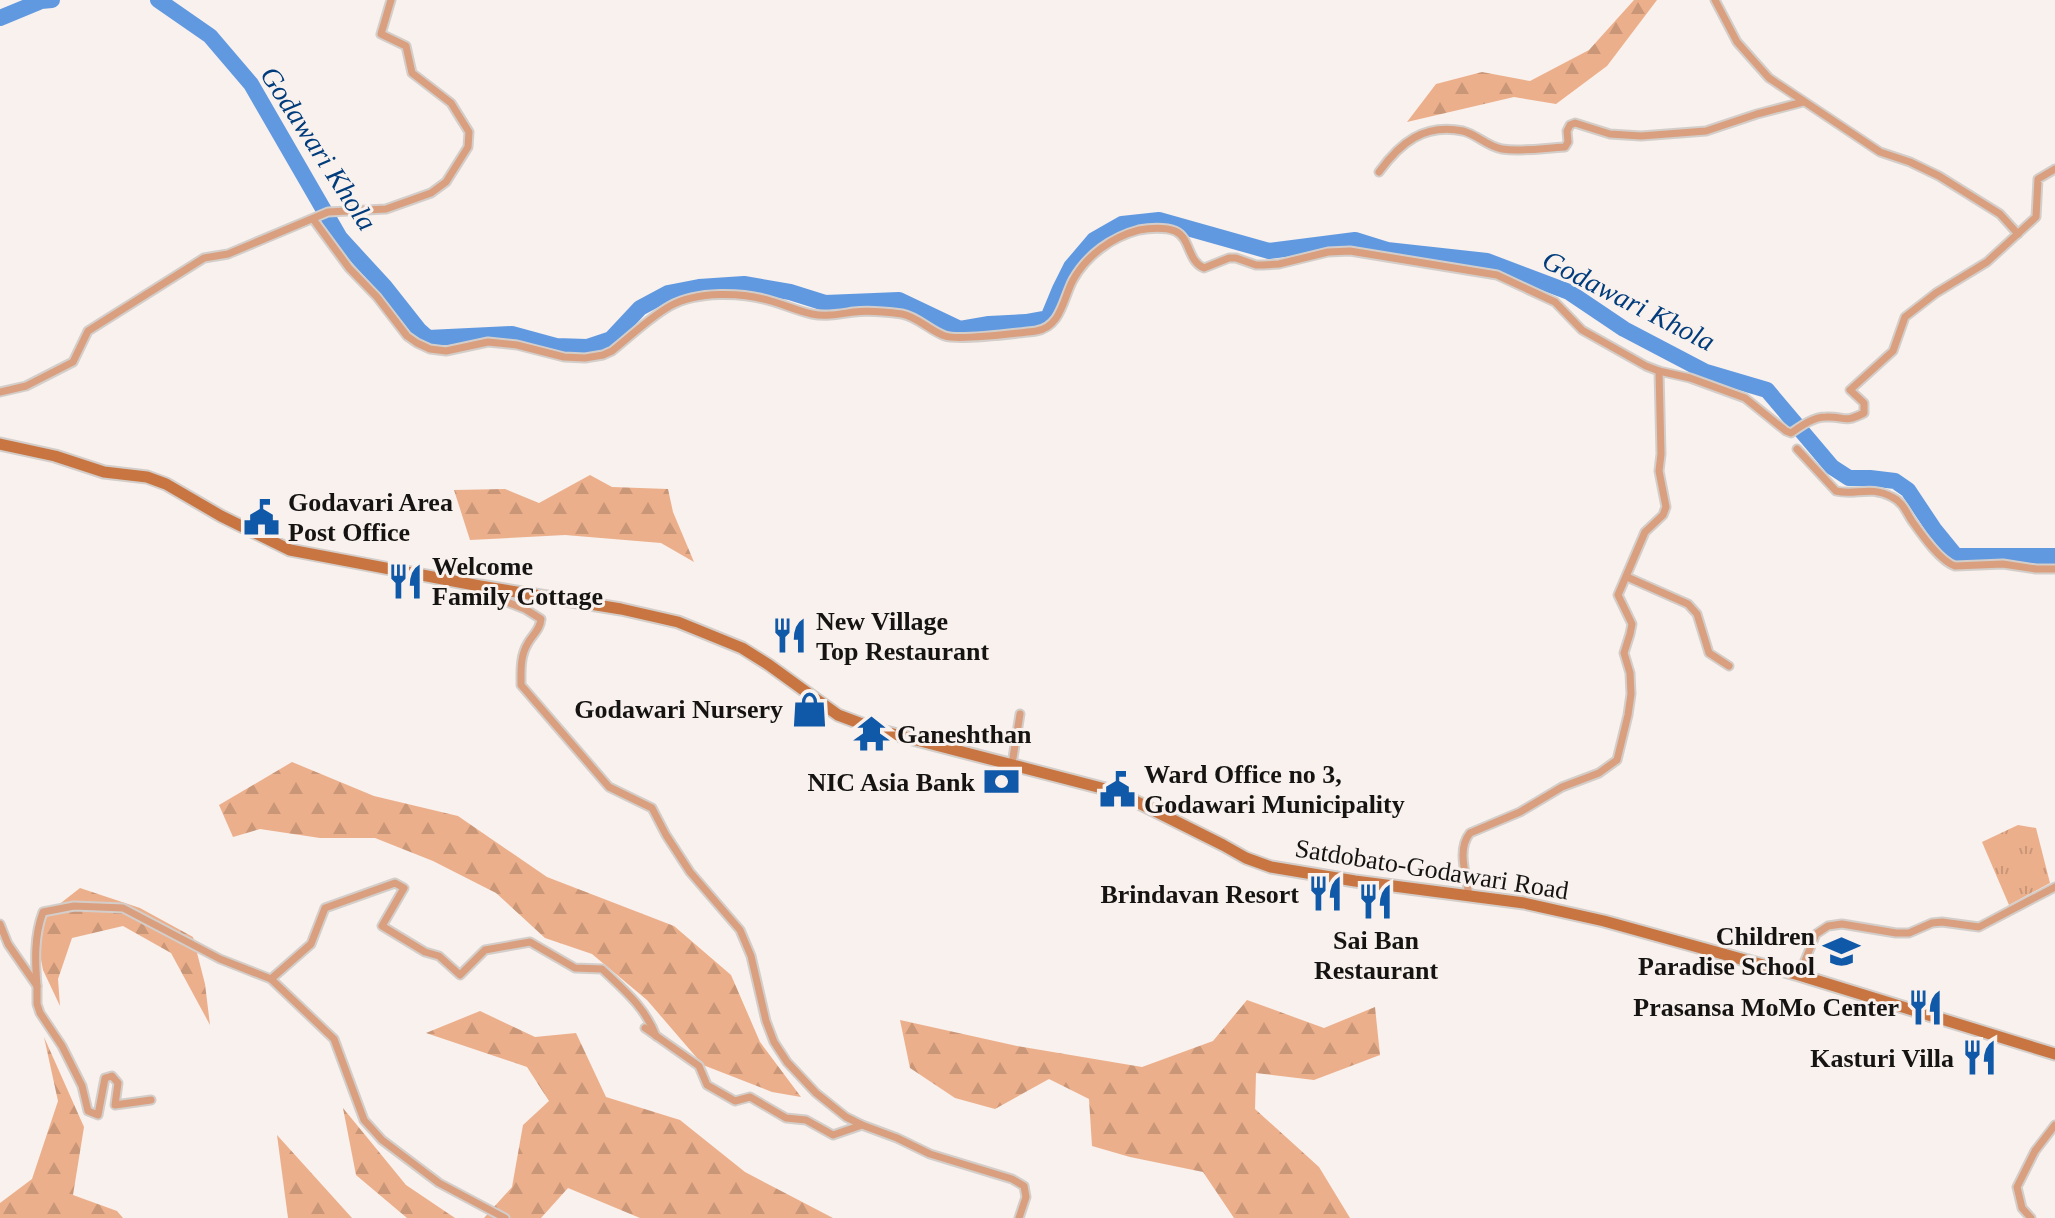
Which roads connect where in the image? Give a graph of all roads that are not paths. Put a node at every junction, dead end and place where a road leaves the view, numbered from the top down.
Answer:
1 (391, 0) edge
2 (1715, 0) edge
3 (1803, 102) junction
4 (2055, 169) edge
5 (1379, 172) dead end
6 (313, 219) junction
7 (2018, 234) junction
8 (1659, 371) junction
9 (0, 392) edge
10 (0, 444) edge
11 (1797, 449) dead end
12 (2055, 569) edge
13 (1627, 577) junction
14 (480, 586) junction
15 (1729, 666) dead end
16 (1020, 714) dead end
17 (1012, 764) junction
18 (2055, 887) edge
19 (1469, 896) junction
20 (0, 924) edge
21 (1799, 975) junction
22 (271, 979) junction
23 (37, 986) junction
24 (645, 1028) dead end
25 (656, 1036) junction
26 (2055, 1054) edge
27 (151, 1100) dead end
28 (862, 1125) junction
29 (2055, 1125) edge
30 (505, 1218) edge
31 (1019, 1218) edge
32 (2031, 1218) edge

1 - 6 street
2 - 3 street
3 - 5 street
3 - 7 street
4 - 7 street
6 - 8 street
6 - 9 street
7 - 8 street
8 - 13 street
10 - 14 street, Satdobato-Godawari Road
11 - 12 street
13 - 15 street
13 - 19 street
14 - 17 street, Satdobato-Godawari Road
14 - 28 street
16 - 17 street
17 - 19 street, Satdobato-Godawari Road
18 - 21 street
19 - 21 street, Satdobato-Godawari Road
20 - 23 street
21 - 26 street, Satdobato-Godawari Road
22 - 23 street
22 - 25 street
22 - 30 street
23 - 27 street
24 - 25 street
25 - 28 street
28 - 31 street
29 - 32 street

